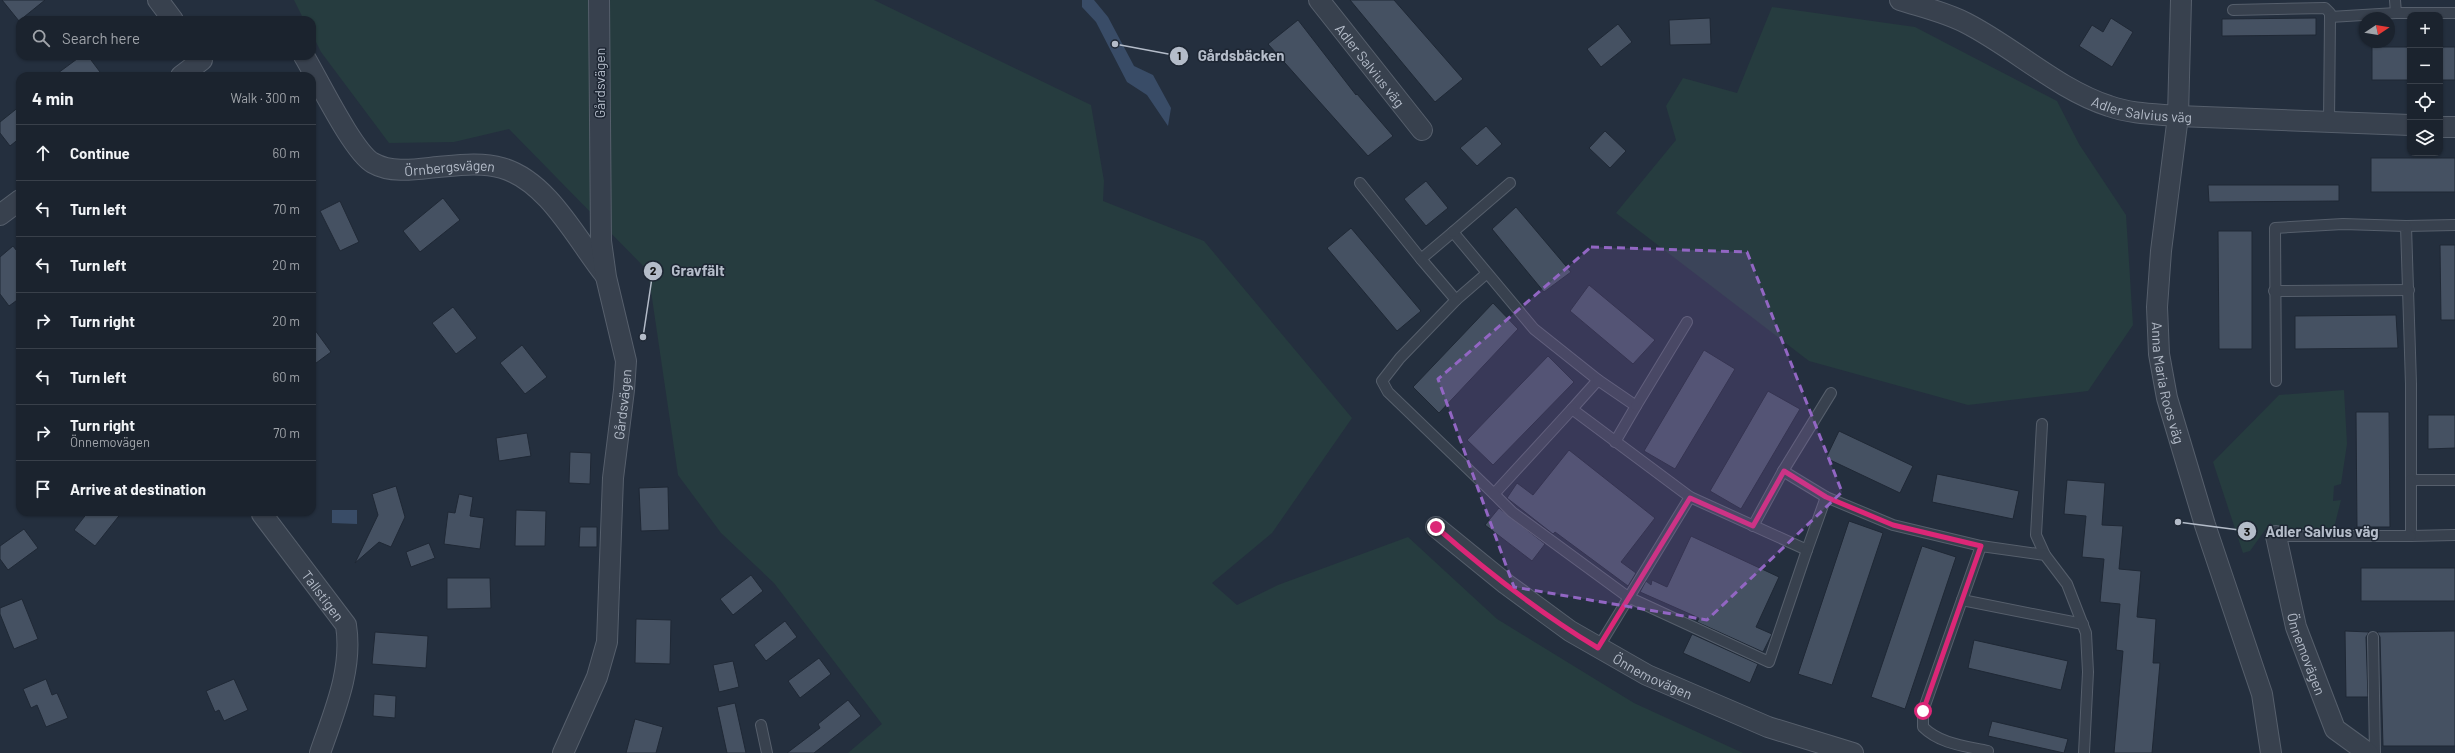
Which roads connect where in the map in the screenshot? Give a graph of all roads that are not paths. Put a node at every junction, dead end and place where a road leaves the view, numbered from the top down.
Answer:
1 (158, 0) edge
2 (599, 0) edge
3 (1319, 0) edge
4 (1900, 0) edge
5 (2181, 0) edge
6 (2395, 0) edge
7 (2233, 10) dead end
8 (2396, 13) junction
9 (2455, 13) edge
10 (170, 16) edge
11 (2330, 17) junction
12 (200, 60) edge
13 (306, 60) edge
14 (186, 72) edge
15 (313, 72) edge
16 (316, 77) edge
17 (2178, 116) junction
18 (2329, 121) junction
19 (2407, 125) edge
20 (2443, 127) edge
21 (2455, 127) edge
22 (1422, 130) dead end
23 (1360, 183) dead end
24 (1510, 183) dead end
25 (16, 203) edge
26 (0, 215) edge
27 (2455, 225) edge
28 (2406, 226) junction
29 (1453, 232) junction
30 (1421, 259) junction
31 (1486, 274) junction
32 (606, 277) junction
33 (2409, 290) junction
34 (2274, 292) junction
35 (1456, 300) junction
36 (1687, 322) dead end
37 (1598, 380) junction
38 (2276, 382) dead end
39 (1831, 393) dead end
40 (1636, 406) junction
41 (1572, 409) junction
42 (2042, 424) dead end
43 (1615, 442) junction
44 (1784, 471) junction
45 (2411, 480) junction
46 (2455, 480) edge
47 (1494, 494) junction
48 (1826, 497) junction
49 (1690, 498) junction
50 (264, 516) edge
51 (1753, 526) junction
52 (1436, 527) dead end
53 (2455, 535) edge
54 (2276, 536) joint
55 (2411, 536) junction
56 (1981, 546) junction
57 (1807, 550) junction
58 (2045, 555) junction
59 (1628, 597) junction
60 (1962, 600) junction
61 (2083, 624) junction
62 (2373, 637) dead end
63 (1598, 648) junction
64 (761, 725) dead end
65 (1988, 751) dead end
66 (320, 753) edge
67 (563, 753) edge
68 (767, 753) edge
69 (1853, 753) edge
70 (2084, 753) edge
71 (2271, 753) edge
72 (2368, 753) edge
73 (2375, 753) edge

1 - 10 street
2 - 32 street, Gårdsvägen
3 - 22 street, Adler Salvius väg
4 - 17 street, Adler Salvius väg
5 - 17 street, Anna Maria Roos väg
6 - 8 lane
7 - 11 lane
8 - 9 lane
8 - 11 lane
11 - 18 lane
12 - 14 street
13 - 15 street, Örnbergsvägen
16 - 32 street, Örnbergsvägen
17 - 18 street, Adler Salvius väg
17 - 71 street, Anna Maria Roos väg
18 - 19 street, Adler Salvius väg
20 - 21 street
23 - 30 lane
24 - 29 lane
25 - 26 street
27 - 28 lane
28 - 33 lane
28 - 34 lane
29 - 30 lane
29 - 31 lane
30 - 35 lane
31 - 35 lane
31 - 37 lane
32 - 67 street, Gårdsvägen
33 - 34 lane
33 - 45 lane
34 - 38 lane
35 - 47 lane
36 - 40 lane
37 - 40 lane
37 - 41 lane
39 - 44 lane
40 - 43 lane
41 - 43 lane
41 - 47 lane
42 - 58 lane
43 - 49 lane
44 - 48 lane
44 - 51 lane
45 - 46 lane
45 - 55 lane
47 - 59 lane
48 - 56 lane
48 - 57 lane
49 - 51 lane
49 - 59 lane
50 - 66 street, Tallstigen
51 - 57 lane
52 - 63 street, Önnemovägen
53 - 55 lane
54 - 55 lane
54 - 72 street, Önnemovägen
56 - 58 lane
56 - 60 lane
57 - 59 lane
58 - 61 lane
59 - 63 lane
60 - 61 lane
60 - 65 lane
61 - 70 lane
62 - 73 lane
63 - 69 street, Önnemovägen
64 - 68 lane

